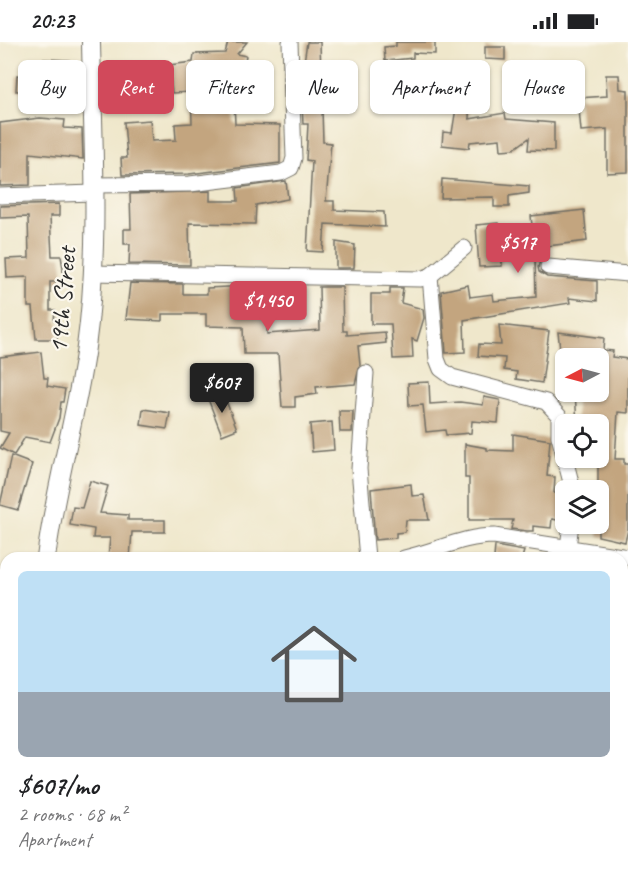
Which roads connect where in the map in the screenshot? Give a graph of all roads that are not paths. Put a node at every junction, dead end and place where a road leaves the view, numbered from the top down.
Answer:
1 (90, 42) edge
2 (290, 42) edge
3 (94, 189) junction
4 (0, 196) edge
5 (464, 248) dead end
6 (548, 267) dead end
7 (92, 273) junction
8 (628, 274) edge
9 (430, 276) junction
10 (366, 373) dead end
11 (570, 480) edge
12 (570, 534) edge
13 (568, 547) junction
14 (47, 552) edge
15 (366, 552) edge
16 (423, 552) edge
17 (598, 552) edge

1 - 3 street, 19th Street
2 - 3 street
3 - 4 street
3 - 7 street, 19th Street
5 - 9 street
6 - 8 street
7 - 9 street
7 - 14 street, 19th Street
9 - 11 street
10 - 15 street
12 - 13 street
13 - 16 street
13 - 17 street

